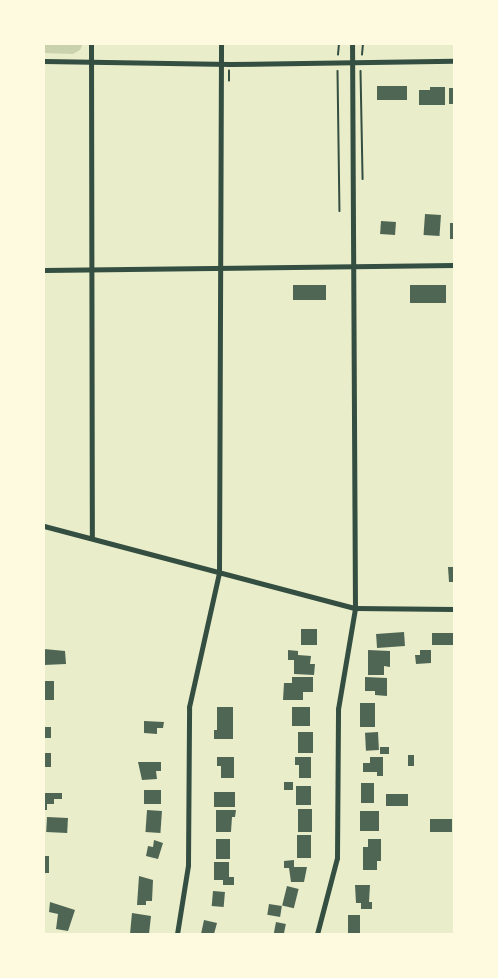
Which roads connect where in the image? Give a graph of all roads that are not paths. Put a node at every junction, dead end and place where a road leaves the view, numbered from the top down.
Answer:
1 (91, 44) edge
2 (221, 44) edge
3 (352, 44) edge
4 (44, 61) edge
5 (352, 61) junction
6 (454, 61) edge
7 (91, 62) junction
8 (222, 64) junction
9 (454, 265) edge
10 (354, 266) junction
11 (222, 268) junction
12 (44, 270) edge
13 (89, 271) junction
14 (44, 526) edge
15 (92, 537) junction
16 (219, 573) junction
17 (355, 608) junction
18 (454, 609) edge
19 (177, 934) edge
20 (317, 934) edge

1 - 7 street
2 - 8 street
3 - 5 street
4 - 7 street
5 - 6 street
5 - 8 street
5 - 10 street
7 - 8 street
7 - 13 street
8 - 11 street
9 - 10 street
10 - 11 street
10 - 17 street
11 - 13 street
11 - 16 street
12 - 13 street
13 - 15 street
14 - 15 street
15 - 16 street
16 - 17 street
16 - 19 street
17 - 18 street
17 - 20 street

